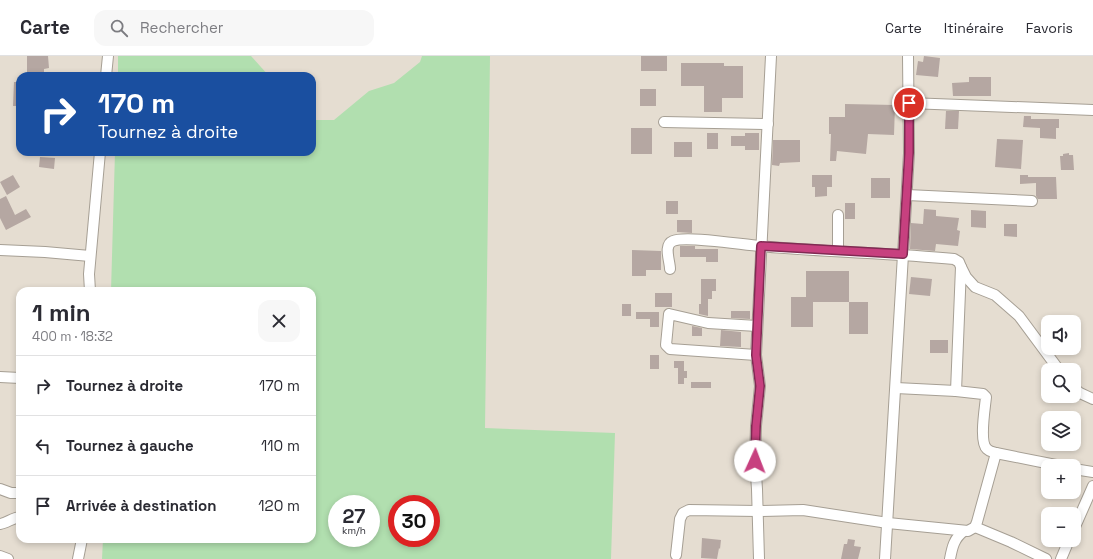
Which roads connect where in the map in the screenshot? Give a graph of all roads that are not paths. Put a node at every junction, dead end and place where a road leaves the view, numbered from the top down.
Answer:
1 (108, 56) edge
2 (771, 56) edge
3 (908, 56) edge
4 (106, 72) edge
5 (909, 103) junction
6 (1093, 110) edge
7 (664, 122) dead end
8 (768, 124) junction
9 (100, 156) edge
10 (907, 195) junction
11 (1032, 201) dead end
12 (838, 215) dead end
13 (761, 246) junction
14 (0, 250) edge
15 (838, 251) junction
16 (903, 254) junction
17 (90, 256) junction
18 (961, 267) junction
19 (670, 269) dead end
20 (90, 287) edge
21 (757, 326) junction
22 (756, 355) junction
23 (1054, 363) edge
24 (0, 377) edge
25 (16, 378) edge
26 (896, 388) junction
27 (956, 391) junction
28 (1081, 394) edge
29 (1093, 399) edge
30 (996, 453) junction
31 (1041, 462) edge
32 (1081, 469) edge
33 (1093, 472) edge
34 (1093, 486) edge
35 (0, 489) edge
36 (16, 493) edge
37 (758, 511) junction
38 (1081, 513) edge
39 (16, 518) edge
40 (888, 523) junction
41 (0, 524) edge
42 (975, 527) junction
43 (964, 531) junction
44 (81, 543) edge
45 (1066, 547) edge
46 (676, 555) dead end
47 (0, 556) edge
48 (8, 559) edge
49 (78, 559) edge
50 (759, 559) edge
51 (886, 559) edge
52 (950, 559) edge
53 (1046, 559) edge
54 (1061, 559) edge

1 - 4 street
2 - 8 street
3 - 5 street
5 - 6 street
5 - 10 street
7 - 8 street
8 - 13 street
9 - 17 street
10 - 11 street
10 - 16 street
12 - 15 street
13 - 15 street
13 - 19 street
13 - 21 street
14 - 17 street
15 - 16 street
16 - 18 street
16 - 26 street
17 - 20 street
18 - 23 street
18 - 27 street
21 - 22 street
21 - 22 street
22 - 37 street
24 - 25 street
26 - 27 street
26 - 40 street
27 - 30 street
28 - 29 street
30 - 31 street
30 - 42 street
32 - 33 street
34 - 38 street
35 - 36 street
37 - 40 street
37 - 46 street
37 - 50 street
39 - 41 street
40 - 43 street
40 - 51 street
42 - 43 street
42 - 53 street
43 - 52 street
44 - 49 street
45 - 54 street
47 - 48 street

